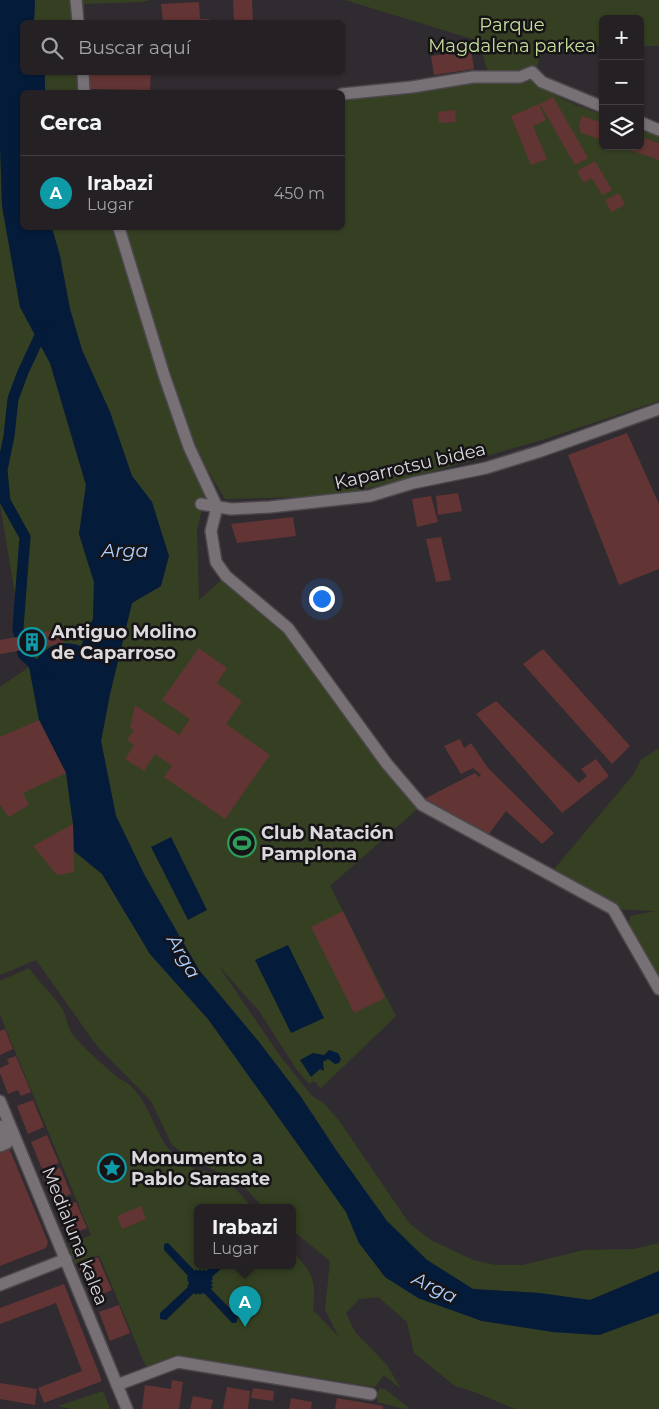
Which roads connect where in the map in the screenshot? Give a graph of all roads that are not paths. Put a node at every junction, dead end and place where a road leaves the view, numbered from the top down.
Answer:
1 (76, 0) edge
2 (78, 20) edge
3 (82, 75) edge
4 (84, 90) edge
5 (345, 94) edge
6 (599, 105) edge
7 (644, 124) edge
8 (659, 130) edge
9 (120, 230) edge
10 (659, 409) edge
11 (201, 504) dead end
12 (217, 507) junction
13 (659, 989) edge
14 (0, 1101) edge
15 (3, 1127) edge
16 (0, 1146) edge
17 (66, 1259) junction
18 (0, 1285) edge
19 (117, 1385) junction
20 (371, 1394) dead end
21 (127, 1409) edge

1 - 2 street
3 - 4 street
5 - 6 street
7 - 8 street
9 - 12 street
10 - 12 street, Kaparrotsu bidea
11 - 12 street, Kaparrotsu bidea
12 - 13 street
14 - 15 street, Medialuna kalea
15 - 16 street
15 - 17 street, Medialuna kalea
17 - 18 street
17 - 19 street, Medialuna kalea
19 - 20 street
19 - 21 street, Medialuna kalea

